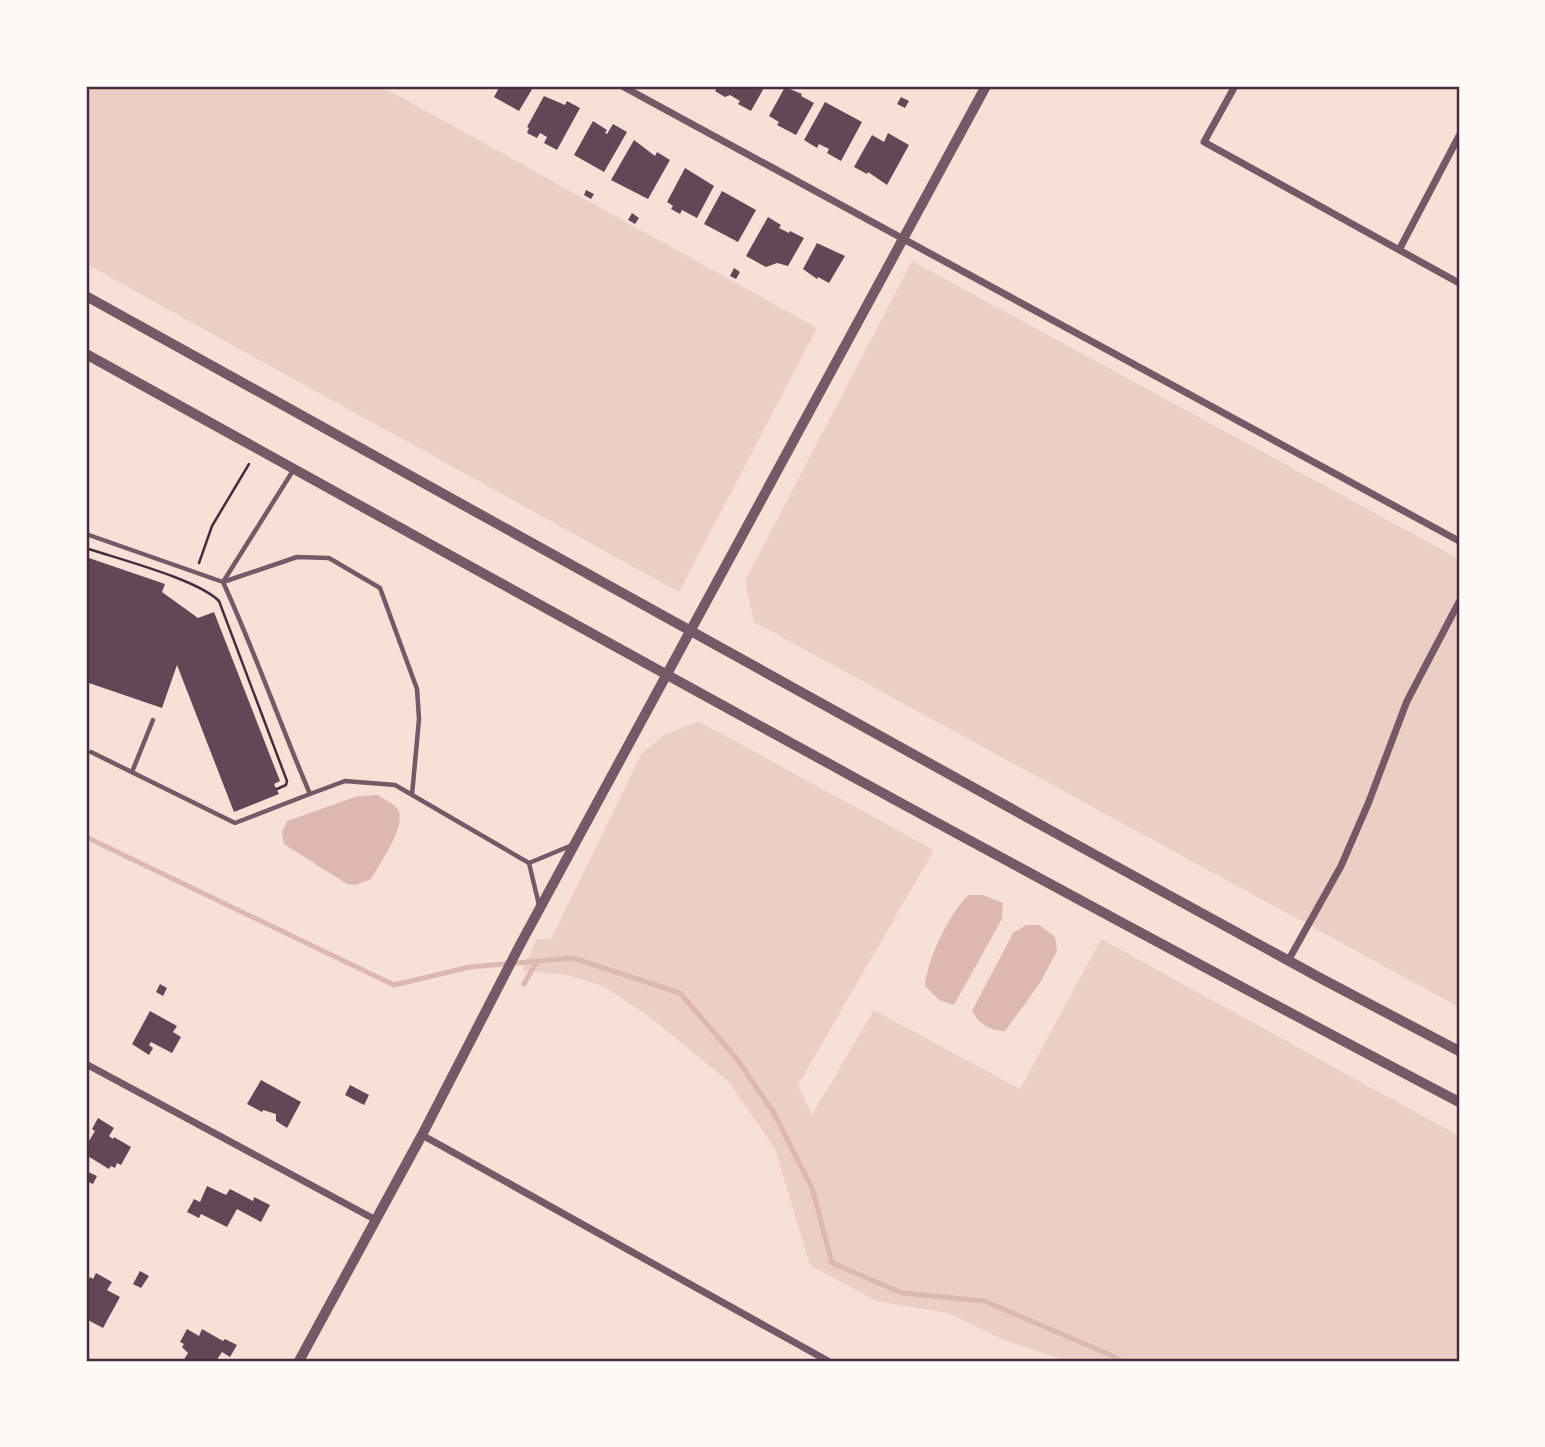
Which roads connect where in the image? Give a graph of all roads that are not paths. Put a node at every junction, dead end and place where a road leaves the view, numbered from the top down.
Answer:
1 (622, 86) edge
2 (986, 86) edge
3 (1235, 86) edge
4 (1459, 136) edge
5 (902, 239) junction
6 (1399, 250) junction
7 (1459, 283) edge
8 (86, 296) edge
9 (86, 354) edge
10 (294, 469) junction
11 (86, 534) edge
12 (1459, 541) edge
13 (223, 582) junction
14 (1459, 602) edge
15 (691, 631) junction
16 (667, 674) junction
17 (153, 720) dead end
18 (91, 752) dead end
19 (132, 772) junction
20 (310, 794) junction
21 (412, 795) junction
22 (576, 844) junction
23 (529, 863) junction
24 (540, 910) junction
25 (1288, 961) junction
26 (1459, 1051) edge
27 (86, 1064) edge
28 (1459, 1102) edge
29 (422, 1135) junction
30 (376, 1220) junction
31 (299, 1361) edge
32 (828, 1361) edge

1 - 5 street
2 - 5 street
3 - 6 street
4 - 6 street
5 - 12 street
5 - 15 street
6 - 7 street
8 - 15 street
9 - 10 street
10 - 13 lane
10 - 16 street
11 - 13 lane
13 - 20 lane
13 - 21 lane
14 - 25 street
15 - 16 street
15 - 25 street
16 - 22 street
16 - 28 street
17 - 19 lane
18 - 19 lane
19 - 20 lane
20 - 21 lane
21 - 23 lane
22 - 23 lane
22 - 24 street
23 - 24 lane
24 - 29 street
25 - 26 street
27 - 30 street
29 - 30 street
29 - 32 street
30 - 31 street

